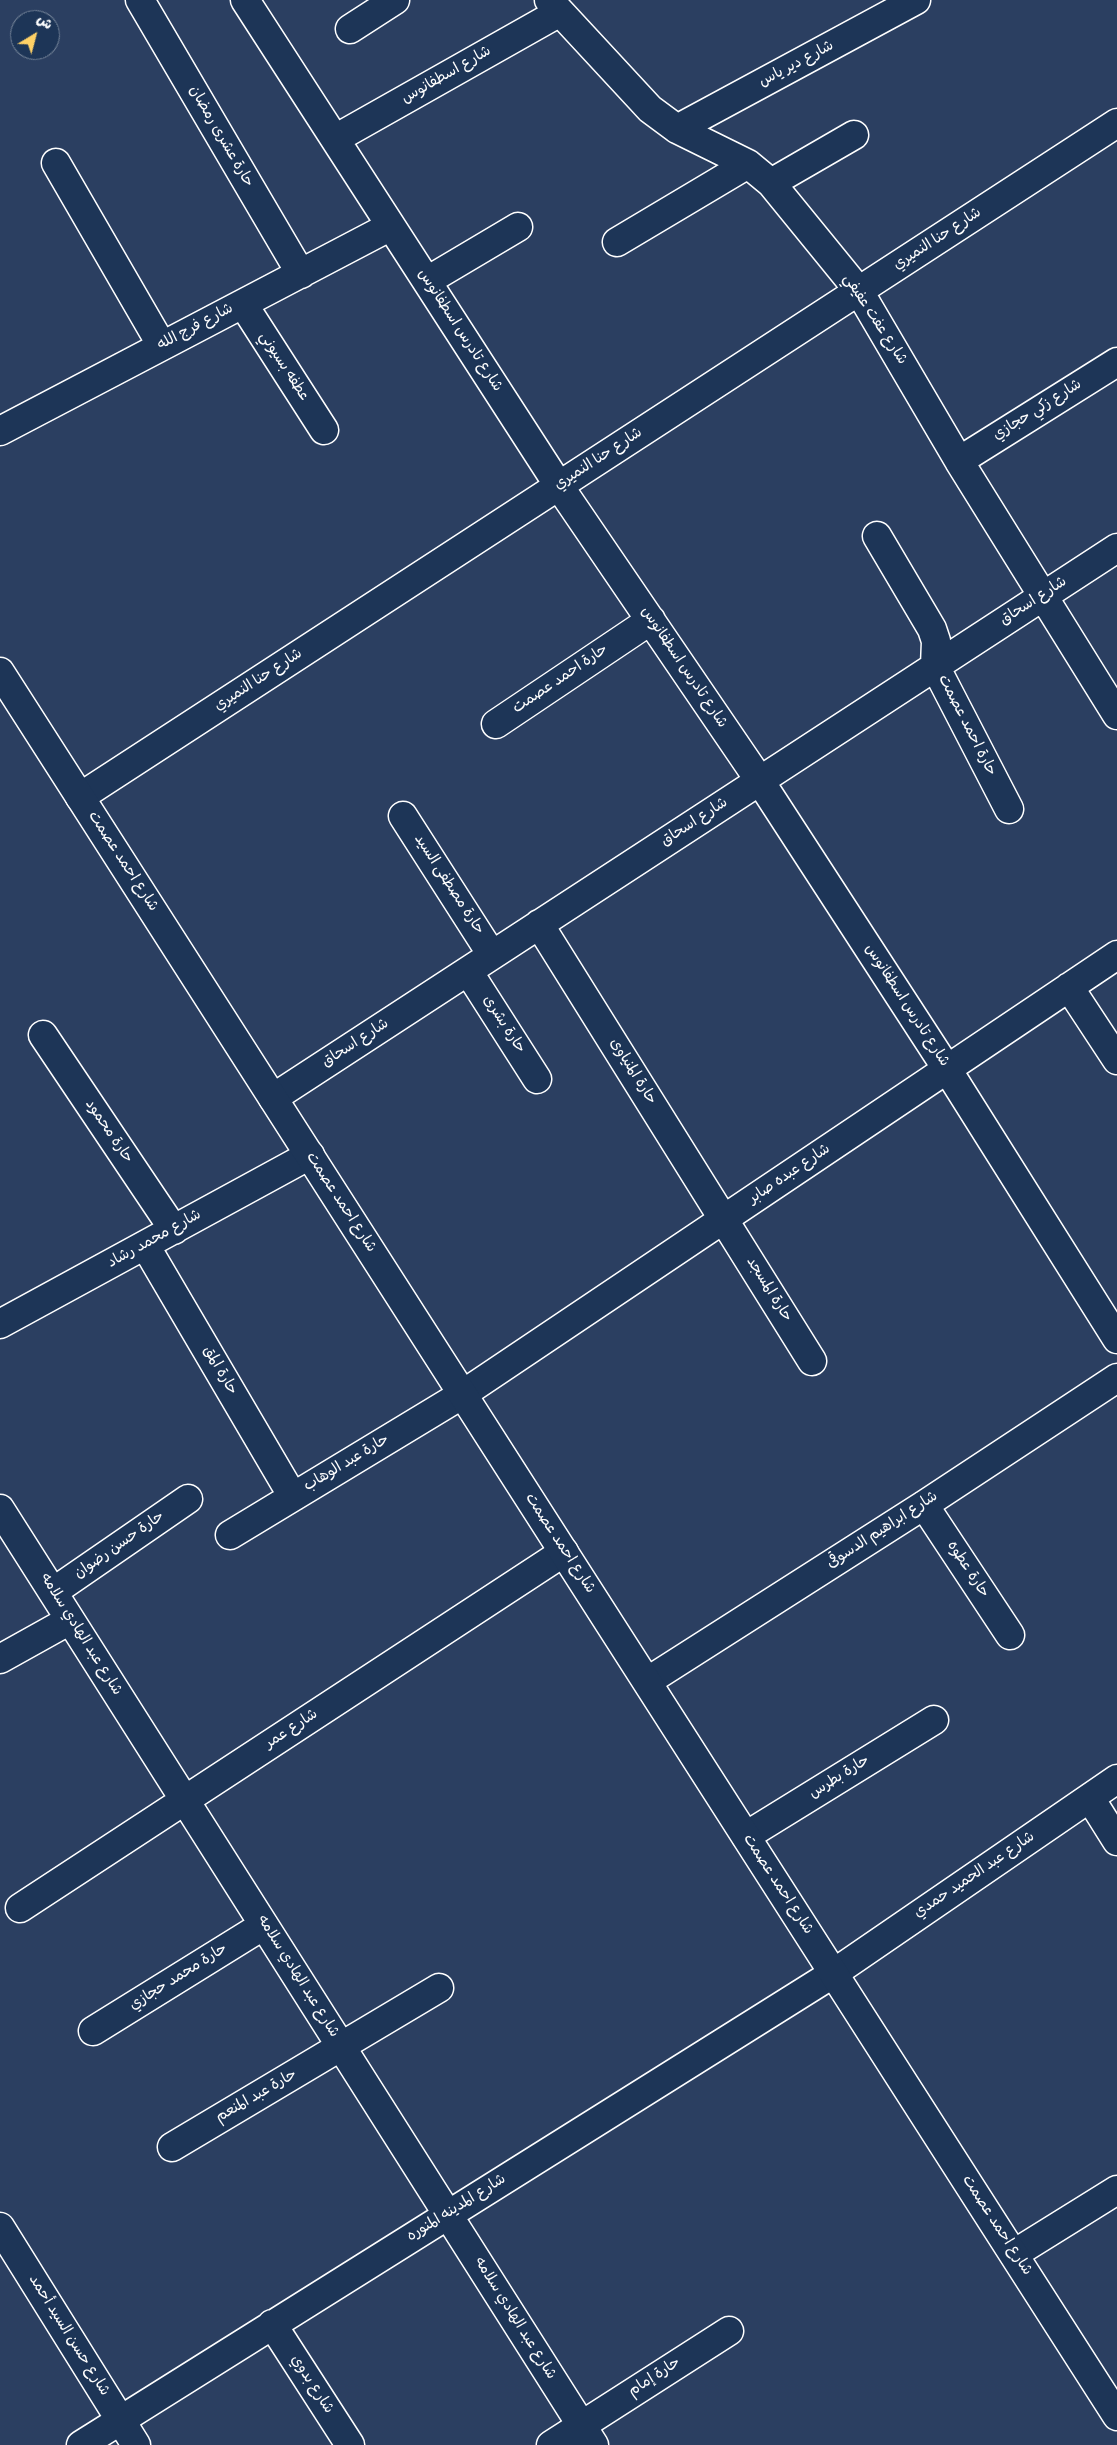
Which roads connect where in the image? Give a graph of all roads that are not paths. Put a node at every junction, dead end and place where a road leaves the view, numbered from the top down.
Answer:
1 (140, 0) edge
2 (245, 0) edge
3 (394, 0) edge
4 (916, 0) edge
5 (555, 6) edge
6 (350, 29) dead end
7 (1117, 123) edge
8 (677, 129) junction
9 (854, 134) dead end
10 (335, 140) junction
11 (56, 162) dead end
12 (748, 164) junction
13 (771, 183) junction
14 (391, 226) junction
15 (518, 227) dead end
16 (617, 242) dead end
17 (301, 274) junction
18 (427, 281) junction
19 (859, 291) junction
20 (243, 304) junction
21 (162, 346) junction
22 (1117, 362) edge
23 (324, 430) dead end
24 (0, 431) edge
25 (959, 460) junction
26 (559, 486) junction
27 (877, 536) dead end
28 (1117, 548) edge
29 (1043, 596) junction
30 (651, 620) junction
31 (935, 666) junction
32 (0, 672) edge
33 (1109, 685) edge
34 (1117, 715) edge
35 (496, 724) dead end
36 (760, 780) junction
37 (80, 797) junction
38 (1009, 809) dead end
39 (403, 816) dead end
40 (539, 924) junction
41 (492, 955) junction
42 (1117, 955) edge
43 (468, 971) junction
44 (1069, 988) junction
45 (43, 1035) dead end
46 (1117, 1060) edge
47 (947, 1069) junction
48 (538, 1079) dead end
49 (273, 1098) junction
50 (310, 1155) junction
51 (724, 1220) junction
52 (174, 1230) junction
53 (145, 1245) junction
54 (0, 1324) edge
55 (1117, 1339) edge
56 (812, 1361) dead end
57 (1117, 1378) edge
58 (463, 1394) junction
59 (293, 1497) junction
60 (188, 1499) dead end
61 (924, 1505) junction
62 (0, 1509) edge
63 (230, 1535) dead end
64 (564, 1552) junction
65 (53, 1592) junction
66 (70, 1620) junction
67 (1010, 1635) dead end
68 (0, 1659) edge
69 (648, 1681) junction
70 (934, 1720) dead end
71 (1117, 1779) edge
72 (1090, 1798) junction
73 (185, 1800) junction
74 (746, 1836) junction
75 (1117, 1840) edge
76 (20, 1908) dead end
77 (264, 1925) junction
78 (834, 1973) junction
79 (439, 1988) dead end
80 (93, 2032) dead end
81 (342, 2047) junction
82 (172, 2147) dead end
83 (1117, 2190) edge
84 (448, 2214) junction
85 (1, 2233) edge
86 (1014, 2254) junction
87 (272, 2324) junction
88 (729, 2331) dead end
89 (1117, 2416) edge
90 (121, 2420) junction
91 (588, 2435) edge
92 (81, 2445) edge
93 (136, 2445) edge
94 (350, 2445) edge
95 (551, 2445) edge

1 - 17 street, حارة عشرى رمضان
2 - 10 street, شارع تادرس اسطفانوس
3 - 6 street
4 - 8 street, شارع دير ياس
5 - 8 street, شارع عفت عفيفي
5 - 10 street, شارع اسطفانوس
7 - 19 street, شارع حنا النميري
8 - 12 street, شارع عفت عفيفي
9 - 13 street
10 - 14 street, شارع تادرس اسطفانوس
11 - 21 street
12 - 13 street, شارع عفت عفيفي
12 - 16 street
13 - 19 street, شارع عفت عفيفي
14 - 17 street, شارع فرج الله
14 - 18 street, شارع تادرس اسطفانوس
15 - 18 street
17 - 20 street, شارع فرج الله
18 - 26 street, شارع تادرس اسطفانوس
19 - 25 street, شارع عفت عفيفي
19 - 26 street, شارع حنا النميري
20 - 21 street, شارع فرج الله
20 - 23 street, عطفه بسيوني
21 - 24 street, شارع فرج الله
22 - 25 street, شارع زكي حجازي
25 - 29 street, شارع عفت عفيفي
26 - 30 street, شارع تادرس اسطفانوس
26 - 37 street, شارع حنا النميري
27 - 31 street, حارة احمد عصمت
28 - 29 street, شارع اسحاق
29 - 31 street, شارع اسحاق
29 - 33 street, شارع عفت عفيفي
30 - 35 street, حارة احمد عصمت
30 - 36 street, شارع تادرس اسطفانوس
31 - 36 street, شارع اسحاق
31 - 38 street, حارة احمد عصمت
32 - 37 street, شارع احمد عصمت
33 - 34 street, شارع عفت عفيفي
36 - 40 street, شارع اسحاق
36 - 47 street, شارع تادرس اسطفانوس
37 - 49 street, شارع احمد عصمت
39 - 41 street, حارة مصطفى السيد
40 - 41 street, شارع اسحاق
40 - 51 street, حارة المنياوى
41 - 43 street, شارع اسحاق
42 - 44 street, شارع عبده صابر
43 - 48 street, حارة بشرى
43 - 49 street, شارع اسحاق
44 - 46 street
44 - 47 street, شارع عبده صابر
45 - 52 street, حارة محمود
47 - 51 street, شارع عبده صابر
47 - 55 street, شارع تادرس اسطفانوس
49 - 50 street, شارع احمد عصمت
50 - 52 street, شارع محمد رشاد
50 - 58 street, شارع احمد عصمت
51 - 56 street, حارة المسجد
51 - 58 street, شارع عبده صابر
52 - 53 street, شارع محمد رشاد
53 - 54 street, شارع محمد رشاد
53 - 59 street, حارة المق
57 - 61 street, شارع ابراهيم الدسوقى
58 - 59 street, حارة عبد الوهاب
58 - 64 street, شارع احمد عصمت
59 - 63 street, حارة عبد الوهاب
60 - 65 street, حارة حسن رضوان
61 - 67 street, حارة عطوه
61 - 69 street, شارع ابراهيم الدسوقى
62 - 65 street, شارع عبد الهادي سلامه
64 - 69 street, شارع احمد عصمت
64 - 73 street, شارع عمر
65 - 66 street, شارع عبد الهادي سلامه
66 - 68 street
66 - 73 street, شارع عبد الهادي سلامه
69 - 74 street, شارع احمد عصمت
70 - 74 street, حارة بطرس
71 - 72 street, شارع عبد الحميد حمدي
72 - 75 street
72 - 78 street, شارع عبد الحميد حمدي
73 - 76 street, شارع عمر
73 - 77 street, شارع عبد الهادي سلامه
74 - 78 street, شارع احمد عصمت
77 - 80 street, حارة محمد حجازي
77 - 81 street, شارع عبد الهادي سلامه
78 - 84 street, شارع المدينه المنوره
78 - 86 street, شارع احمد عصمت
79 - 81 street, حارة عبد المنعم
81 - 82 street, حارة عبد المنعم
81 - 84 street, شارع عبد الهادي سلامه
83 - 86 street
84 - 87 street, شارع المدينه المنوره
84 - 91 street, شارع عبد الهادي سلامه
85 - 90 street, شارع حسن السيد أحمد
86 - 89 street, شارع احمد عصمت
87 - 90 street, شارع المدينه المنوره
87 - 94 street, شارع بدوي
88 - 91 street, حارة إمام
90 - 92 street, شارع المدينه المنوره
90 - 93 street, شارع حسن السيد أحمد
91 - 95 street, حارة إمام

